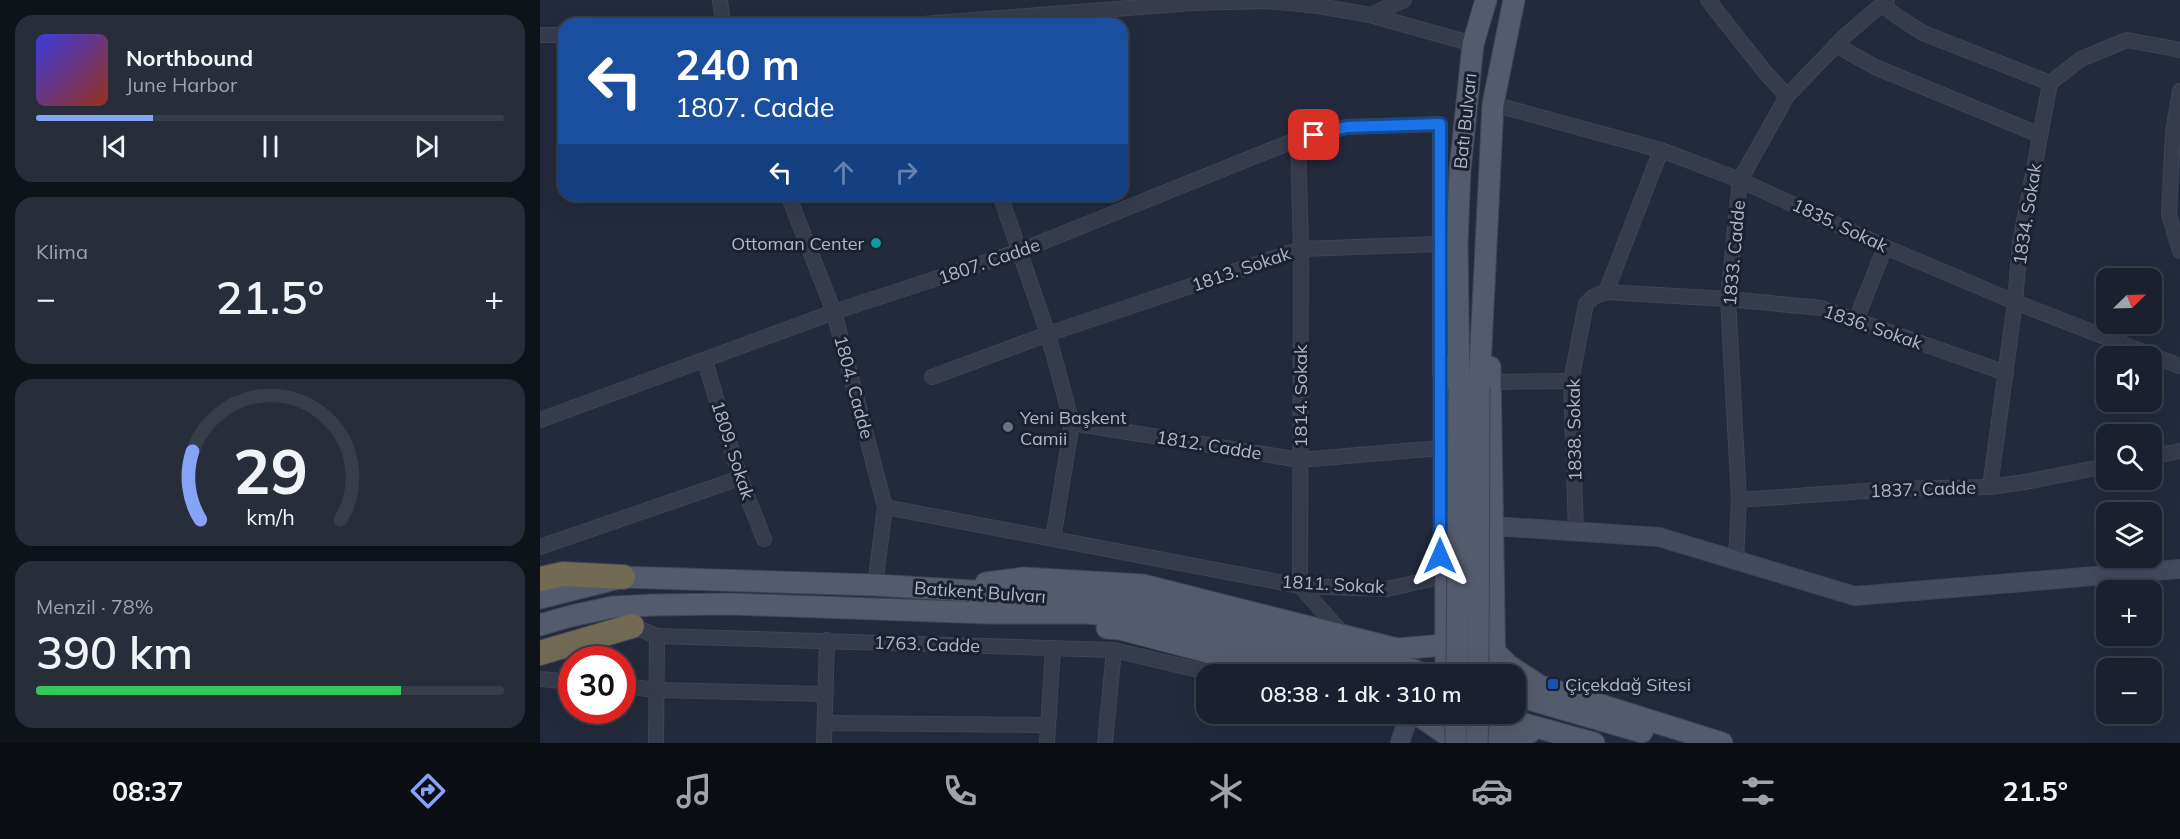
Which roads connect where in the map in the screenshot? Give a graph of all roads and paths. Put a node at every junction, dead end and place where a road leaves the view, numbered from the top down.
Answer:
1 (720, 0) edge
2 (1404, 0) edge
3 (1486, 0) edge
4 (1514, 0) edge
5 (1708, 0) edge
6 (1884, 2) edge
7 (1370, 15) junction
8 (722, 18) edge
9 (1012, 18) edge
10 (540, 35) edge
11 (558, 35) edge
12 (1473, 44) junction
13 (1836, 45) junction
14 (2180, 50) edge
15 (2050, 83) junction
16 (2180, 91) edge
17 (1786, 96) junction
18 (1492, 104) junction
19 (1440, 124) joint
20 (2040, 135) junction
21 (1298, 139) junction
22 (1661, 150) junction
23 (1740, 180) junction
24 (790, 201) edge
25 (1002, 201) edge
26 (1440, 244) junction
27 (1885, 247) junction
28 (1301, 249) junction
29 (1020, 251) junction
30 (2180, 251) edge
31 (1599, 294) junction
32 (1728, 299) junction
33 (2015, 302) junction
34 (834, 312) junction
35 (1856, 320) junction
36 (1457, 322) junction
37 (1048, 334) junction
38 (705, 361) junction
39 (2180, 366) edge
40 (2006, 373) junction
41 (932, 377) dead end
42 (1571, 381) junction
43 (1476, 386) junction
44 (540, 420) edge
45 (1072, 423) junction
46 (1440, 448) junction
47 (2180, 451) edge
48 (2162, 455) edge
49 (1300, 460) junction
50 (2096, 468) edge
51 (740, 478) junction
52 (1990, 487) junction
53 (1739, 500) junction
54 (885, 507) junction
55 (1493, 526) junction
56 (1576, 531) junction
57 (764, 539) dead end
58 (1053, 539) junction
59 (540, 547) edge
60 (1736, 560) junction
61 (2180, 569) edge
62 (623, 577) junction
63 (540, 579) edge
64 (875, 585) junction
65 (1300, 586) junction
66 (944, 589) junction
67 (540, 598) edge
68 (988, 614) junction
69 (571, 616) junction
70 (540, 625) edge
71 (632, 626) junction
72 (657, 636) junction
73 (1344, 636) junction
74 (827, 640) junction
75 (1446, 645) junction
76 (1053, 648) junction
77 (1406, 649) junction
78 (1114, 650) junction
79 (1495, 652) junction
80 (540, 653) edge
81 (1254, 664) edge
82 (1315, 664) edge
83 (1390, 664) edge
84 (1428, 664) edge
85 (1446, 664) edge
86 (1458, 664) edge
87 (1478, 664) edge
88 (1495, 664) edge
89 (1507, 664) edge
90 (1196, 670) edge
91 (540, 679) edge
92 (558, 681) edge
93 (636, 688) edge
94 (657, 690) junction
95 (1526, 690) tunnel mouth
96 (1526, 690) tunnel mouth
97 (826, 694) junction
98 (825, 723) junction
99 (1408, 724) edge
100 (1428, 724) edge
101 (1482, 724) edge
102 (1494, 724) edge
103 (1520, 724) edge
104 (1524, 724) tunnel mouth
105 (1526, 724) tunnel mouth
106 (1048, 725) junction
107 (1448, 733) edge
108 (1490, 741) edge
109 (1109, 742) edge
110 (656, 743) edge
111 (824, 743) edge
112 (1047, 743) edge
113 (1400, 743) edge
114 (1569, 743) edge
115 (1594, 743) edge
116 (1680, 743) edge
117 (1722, 743) edge

1 - 8 street
2 - 7 street
3 - 12 main road, Batı Bulvarı
4 - 18 main road, Batı Bulvarı
5 - 17 street
6 - 13 street, 1833. Cadde
6 - 15 street
7 - 9 street
7 - 12 street
10 - 11 street
12 - 36 main road, Batı Bulvarı
13 - 17 street, 1833. Cadde
13 - 20 street
14 - 15 street
15 - 20 street, 1834. Sokak
16 - 30 street
17 - 23 street, 1833. Cadde
18 - 22 street, 1835. Sokak
18 - 43 main road, Batı Bulvarı
19 - 21 street, 1807. Cadde
19 - 26 street, 1811. Sokak
20 - 33 street, 1834. Sokak
21 - 28 street, 1814. Sokak
21 - 29 street, 1807. Cadde
22 - 23 street, 1835. Sokak
22 - 31 street, 1838. Sokak
23 - 27 street, 1835. Sokak
23 - 32 street, 1833. Cadde
24 - 34 street, 1804. Cadde
25 - 29 street
26 - 28 street, 1813. Sokak
26 - 46 street, 1811. Sokak
27 - 33 street, 1835. Sokak
27 - 35 street
28 - 37 street, 1813. Sokak
28 - 49 street, 1814. Sokak
29 - 34 street, 1807. Cadde
29 - 37 street
31 - 32 street, 1836. Sokak
31 - 42 street, 1838. Sokak
32 - 35 street, 1836. Sokak
32 - 53 street, 1833. Cadde
33 - 39 street, 1835. Sokak
33 - 40 street, 1834. Sokak
34 - 38 street, 1807. Cadde
34 - 54 street, 1804. Cadde
35 - 40 street, 1836. Sokak
36 - 43 main road, Batı Bulvarı
36 - 75 main road
37 - 41 street, 1813. Sokak
37 - 45 street
38 - 44 street, 1807. Cadde
38 - 51 street, 1809. Sokak
40 - 52 street, 1834. Sokak
42 - 43 street
42 - 56 street, 1838. Sokak
43 - 55 main road
43 - 86 main road, Batı Bulvarı, bridge
43 - 87 main road, Batı Bulvarı, bridge
45 - 49 street, 1812. Cadde
45 - 58 street
46 - 49 street, 1812. Cadde
46 - 65 street, 1811. Sokak
47 - 48 street
49 - 65 street, 1814. Sokak
50 - 52 street, 1837. Cadde
51 - 57 street, 1809. Sokak
51 - 59 street
52 - 53 street, 1837. Cadde
53 - 60 street, 1833. Cadde
54 - 58 street, 1811. Sokak
54 - 64 street, 1804. Cadde
55 - 56 main road
55 - 79 main road
56 - 60 main road
58 - 65 street, 1811. Sokak
60 - 61 main road
62 - 63 highway
62 - 64 main road, Batıkent Bulvarı
62 - 67 main road, Batıkent Bulvarı
64 - 66 main road, Batıkent Bulvarı
65 - 73 street
66 - 73 main road
66 - 83 main road, Batıkent Bulvarı
68 - 69 main road, Batıkent Bulvarı
68 - 81 main road
68 - 82 main road, Batıkent Bulvarı
69 - 70 main road, Batıkent Bulvarı
69 - 71 main road
71 - 72 street, 1763. Cadde
71 - 80 highway
72 - 74 street, 1763. Cadde
72 - 94 street
73 - 77 main road
74 - 76 street, 1763. Cadde
74 - 97 street
75 - 77 main road
75 - 79 main road
75 - 85 main road
76 - 78 street, 1763. Cadde
76 - 106 street
77 - 84 main road
78 - 90 street, 1763. Cadde
78 - 109 street
79 - 88 main road
79 - 89 main road
91 - 92 street
93 - 94 street
94 - 97 street
94 - 110 street
95 - 116 main road
96 - 117 main road
97 - 98 street
98 - 106 street
98 - 111 street
99 - 113 main road
100 - 107 main road
101 - 108 main road, bridge
102 - 108 main road
103 - 108 main road
104 - 114 main road
105 - 115 main road
106 - 112 street
107 - 108 main road

